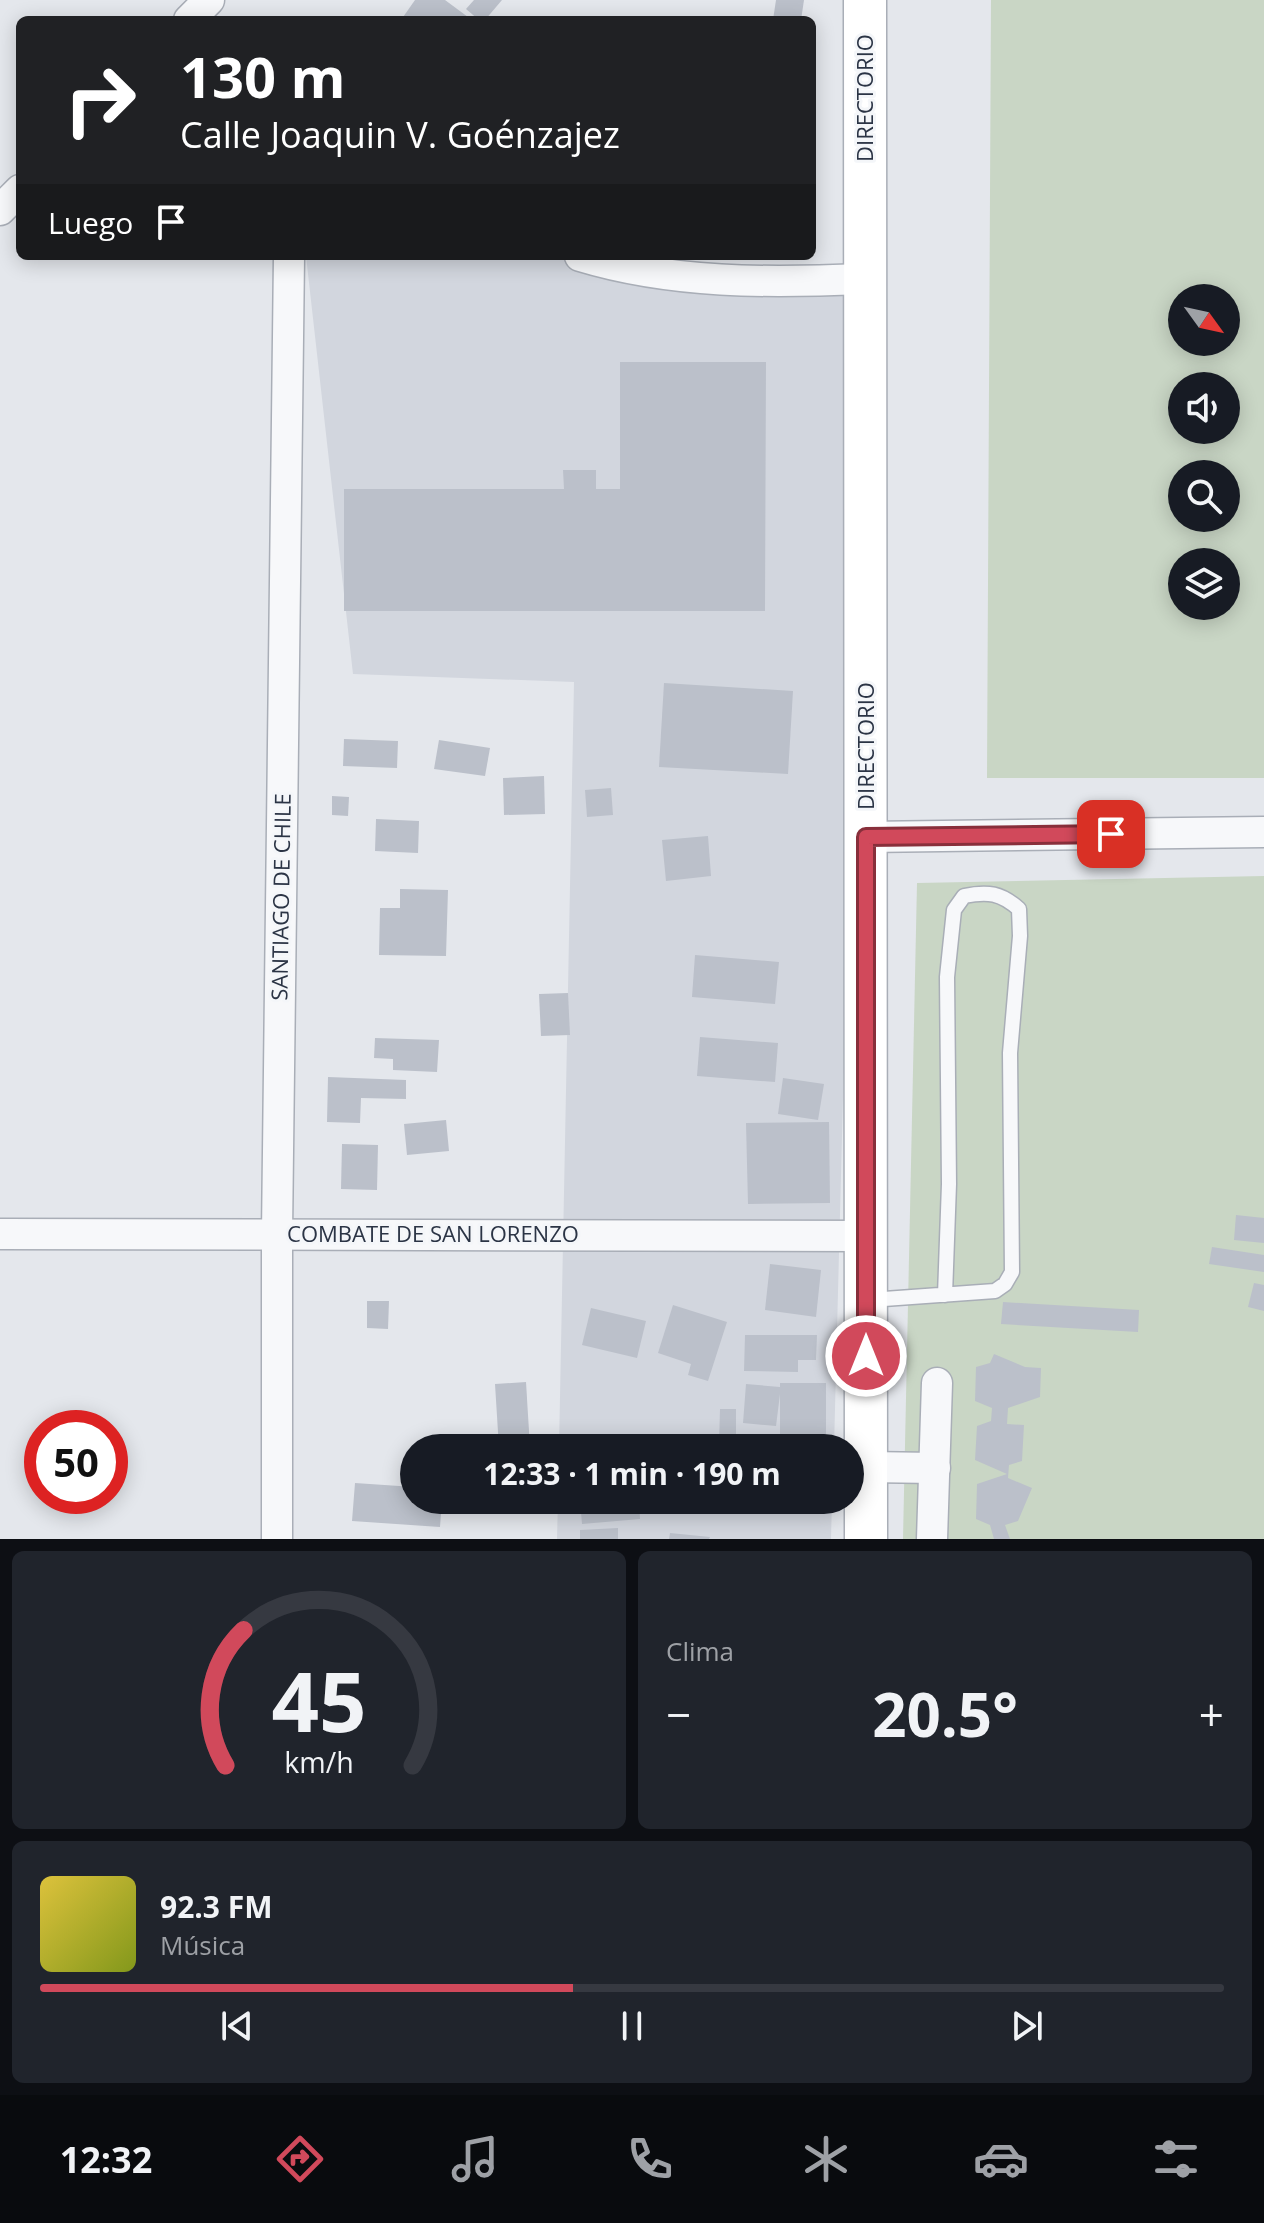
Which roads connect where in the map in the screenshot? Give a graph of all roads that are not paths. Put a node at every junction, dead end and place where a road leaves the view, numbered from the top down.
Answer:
1 (865, 0) edge
2 (16, 194) edge
3 (0, 210) edge
4 (289, 260) edge
5 (595, 260) edge
6 (864, 279) junction
7 (1264, 832) edge
8 (866, 837) junction
9 (277, 1233) junction
10 (0, 1234) edge
11 (865, 1236) junction
12 (945, 1295) junction
13 (866, 1301) junction
14 (937, 1383) dead end
15 (867, 1467) junction
16 (935, 1468) junction
17 (277, 1539) edge
18 (866, 1539) edge
19 (932, 1539) edge

1 - 6 main road, DIRECTORIO
2 - 3 street
4 - 9 street, SANTIAGO DE CHILE
5 - 6 street
6 - 8 main road, DIRECTORIO
7 - 8 street
8 - 11 main road, DIRECTORIO
9 - 10 street, COMBATE DE SAN LORENZO
9 - 11 street, COMBATE DE SAN LORENZO
9 - 17 street, SANTIAGO DE CHILE
11 - 13 main road, DIRECTORIO
12 - 12 lane
12 - 13 lane
13 - 15 main road, DIRECTORIO
14 - 16 street
15 - 16 street
15 - 18 main road, DIRECTORIO
16 - 19 street

